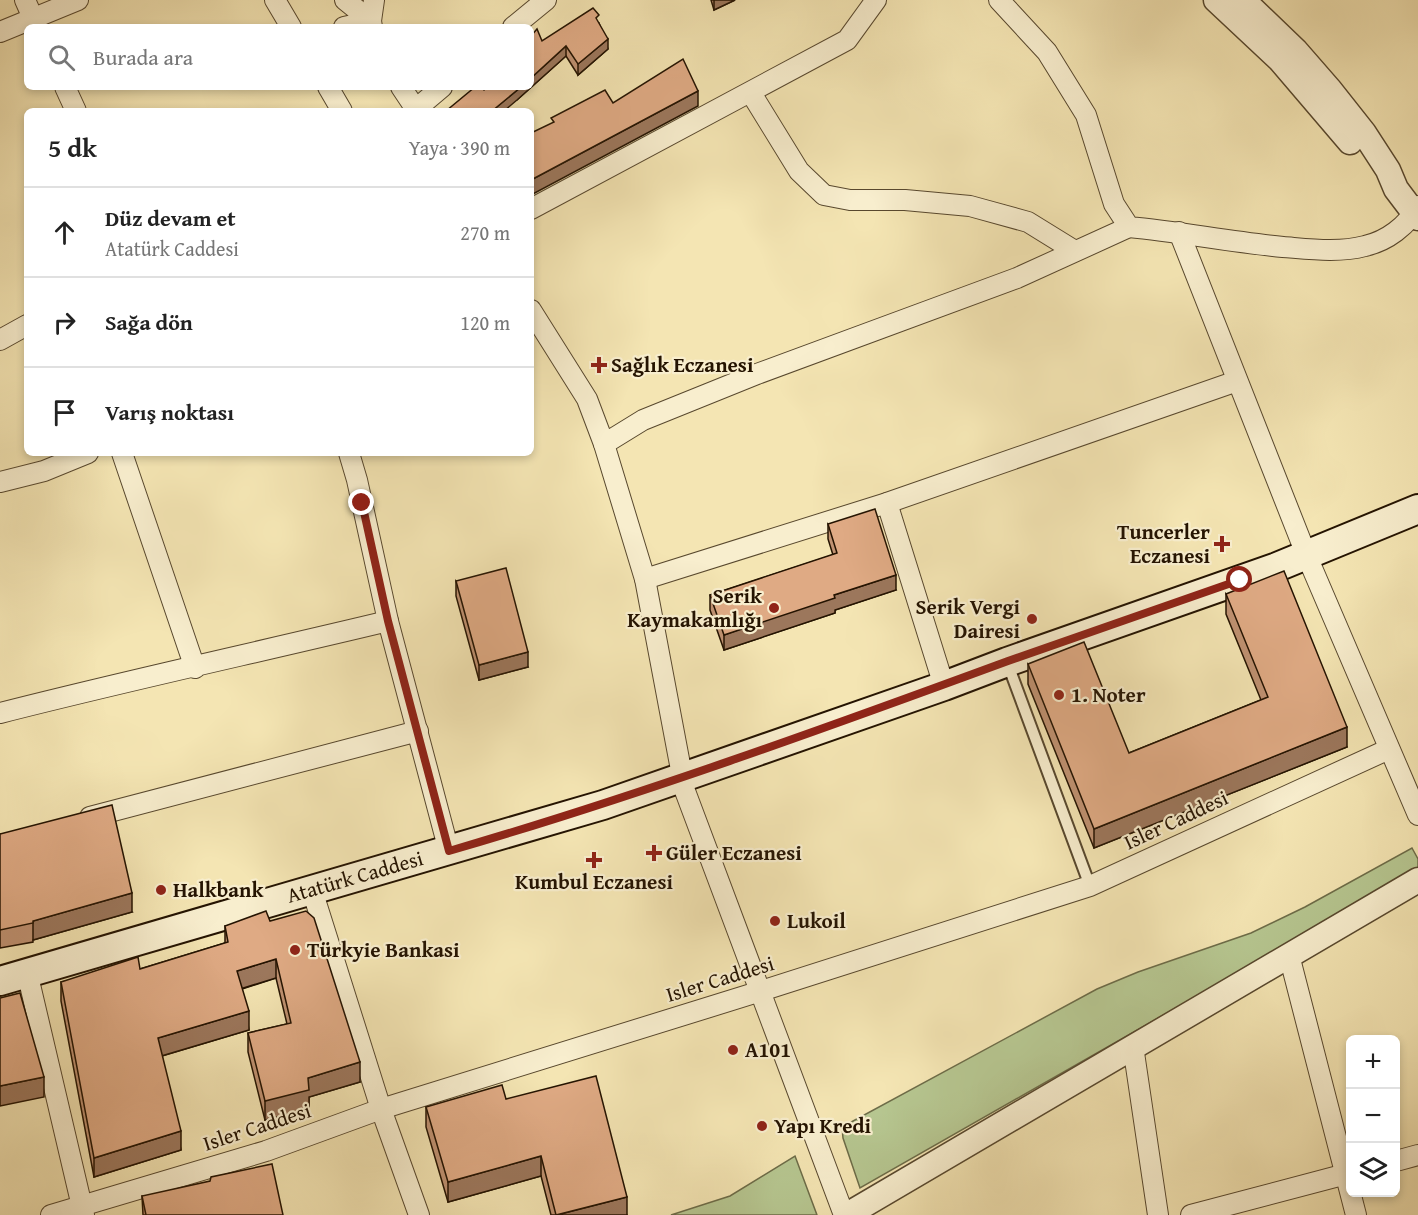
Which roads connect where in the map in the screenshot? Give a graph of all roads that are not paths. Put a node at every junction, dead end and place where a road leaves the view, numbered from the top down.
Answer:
1 (25, 0) edge
2 (78, 0) edge
3 (275, 0) edge
4 (345, 0) edge
5 (374, 0) edge
6 (546, 0) edge
7 (876, 0) edge
8 (999, 0) edge
9 (1216, 0) edge
10 (1243, 0) edge
11 (35, 23) edge
12 (289, 24) edge
13 (372, 24) edge
14 (517, 24) edge
15 (24, 26) edge
16 (0, 32) edge
17 (66, 90) edge
18 (329, 90) edge
19 (403, 90) edge
20 (439, 90) edge
21 (751, 93) junction
22 (75, 108) edge
23 (340, 108) edge
24 (415, 108) edge
25 (418, 108) edge
26 (1396, 189) junction
27 (534, 207) edge
28 (1417, 212) edge
29 (1129, 227) junction
30 (1179, 232) junction
31 (1075, 252) junction
32 (534, 315) edge
33 (24, 327) edge
34 (0, 340) edge
35 (1237, 381) junction
36 (604, 444) junction
37 (81, 456) edge
38 (124, 456) edge
39 (350, 456) edge
40 (0, 482) edge
41 (888, 503) junction
42 (1418, 509) edge
43 (1306, 554) junction
44 (645, 579) junction
45 (388, 621) junction
46 (1007, 662) junction
47 (195, 668) junction
48 (944, 686) junction
49 (0, 713) edge
50 (418, 731) junction
51 (1389, 749) junction
52 (683, 777) junction
53 (1418, 815) edge
54 (77, 821) edge
55 (449, 851) junction
56 (1418, 880) edge
57 (1090, 886) junction
58 (312, 890) junction
59 (1289, 955) junction
60 (27, 972) junction
61 (0, 981) edge
62 (761, 992) junction
63 (1133, 1046) junction
64 (381, 1109) junction
65 (1418, 1155) edge
66 (1400, 1160) edge
67 (1346, 1167) edge
68 (1346, 1175) edge
69 (1352, 1197) edge
70 (83, 1210) edge
71 (51, 1215) edge
72 (419, 1215) edge
73 (845, 1215) edge
74 (1158, 1215) edge
75 (1191, 1215) edge
76 (1356, 1215) edge

1 - 11 street
2 - 11 street
3 - 12 street
4 - 13 street
5 - 13 street
6 - 14 street
7 - 21 street
8 - 29 street
9 - 26 street
10 - 26 street
15 - 16 street
17 - 22 street
18 - 23 street
19 - 24 street
20 - 25 street
21 - 27 street
21 - 31 street
26 - 28 street
28 - 30 street
29 - 30 street
29 - 31 street
30 - 35 street
31 - 36 street
32 - 36 street
33 - 34 street
35 - 41 street
35 - 43 street
36 - 44 street
37 - 40 street
38 - 47 street
39 - 45 street
41 - 44 street
41 - 48 street
42 - 43 main road, Atatürk Caddesi
43 - 46 main road, Atatürk Caddesi
43 - 51 street
44 - 52 street
45 - 47 street
45 - 50 street
46 - 48 main road, Atatürk Caddesi
46 - 57 lane
47 - 49 street
48 - 52 main road, Atatürk Caddesi
50 - 54 street
50 - 55 street
51 - 53 street
51 - 57 street, Isler Caddesi
52 - 55 main road, Atatürk Caddesi
52 - 62 street
55 - 58 main road, Atatürk Caddesi
56 - 59 street
57 - 62 street, Isler Caddesi
58 - 60 main road, Atatürk Caddesi
58 - 64 street
59 - 63 street
59 - 67 street
60 - 61 main road, Atatürk Caddesi
60 - 70 street
62 - 64 street, Isler Caddesi
62 - 73 street
63 - 73 street
63 - 74 street
64 - 70 street, Isler Caddesi
64 - 72 street
65 - 66 street
68 - 75 street
69 - 76 street
70 - 71 street, Isler Caddesi

